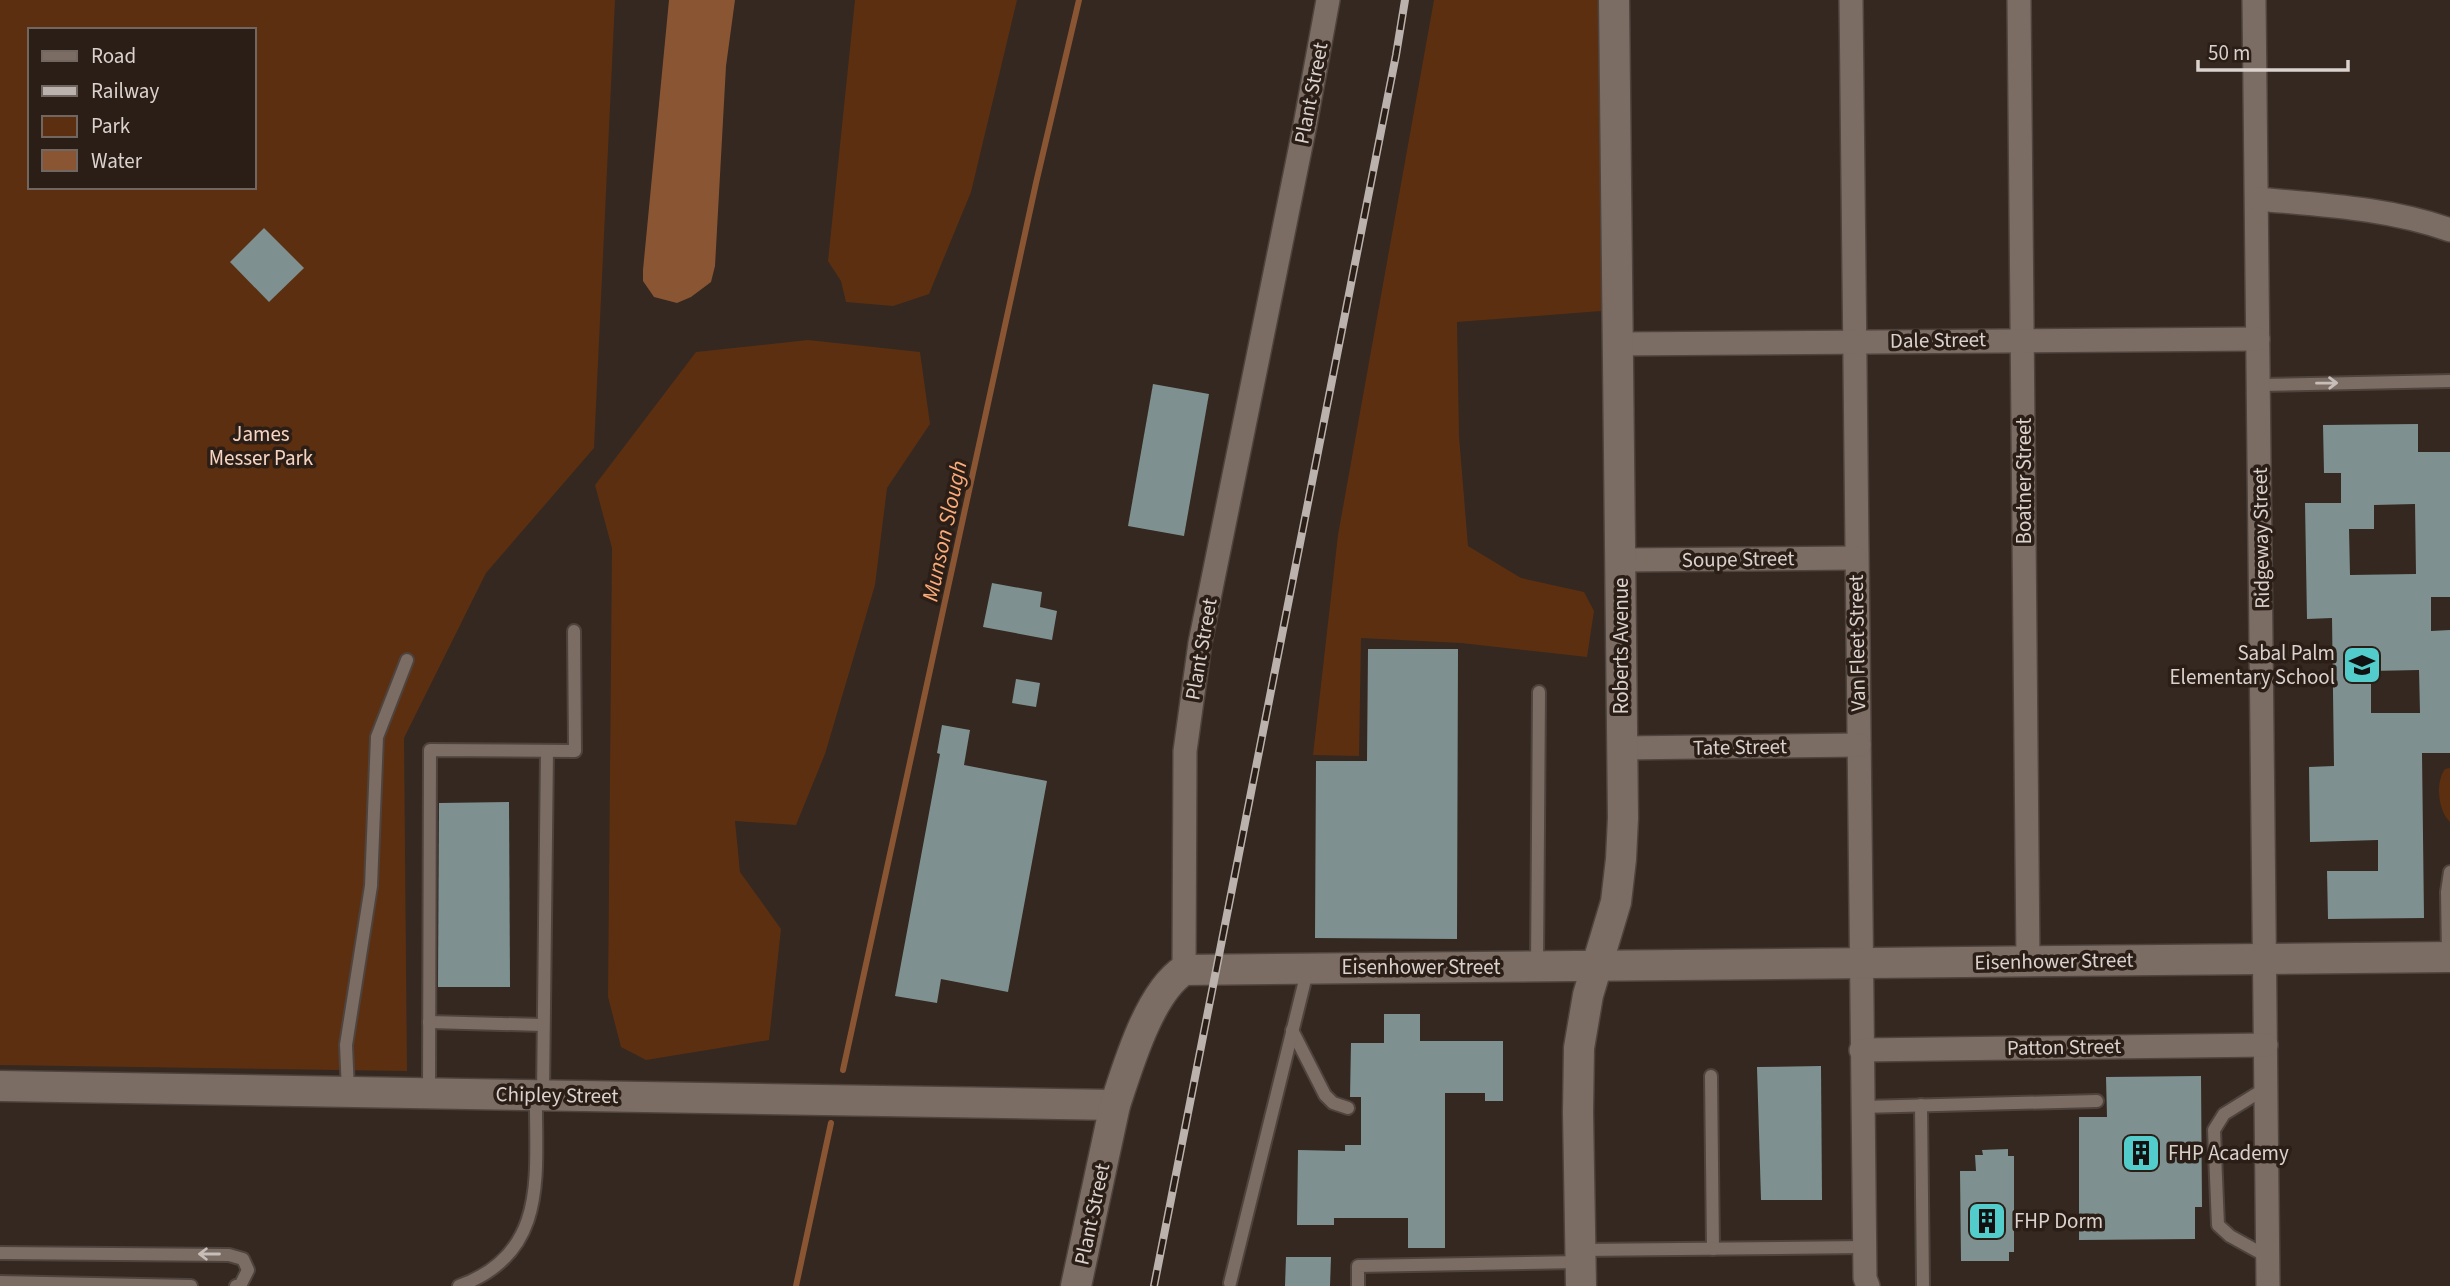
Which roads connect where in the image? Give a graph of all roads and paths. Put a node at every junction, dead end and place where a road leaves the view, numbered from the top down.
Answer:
1 (1328, 0) edge
2 (1614, 0) edge
3 (1851, 0) edge
4 (2019, 0) edge
5 (2254, 0) edge
6 (2257, 199) junction
7 (2450, 230) edge
8 (2259, 338) junction
9 (2022, 339) junction
10 (1853, 341) junction
11 (1618, 344) junction
12 (2450, 382) edge
13 (2259, 385) junction
14 (1855, 558) junction
15 (1620, 561) junction
16 (574, 631) dead end
17 (407, 660) dead end
18 (1539, 692) dead end
19 (1859, 745) junction
20 (1622, 748) junction
21 (547, 751) junction
22 (2450, 872) edge
23 (1616, 902) junction
24 (2265, 957) junction
25 (2449, 957) edge
26 (2028, 962) junction
27 (1861, 963) junction
28 (1658, 965) junction
29 (1597, 966) junction
30 (1537, 967) junction
31 (1308, 968) junction
32 (1184, 970) junction
33 (429, 1022) junction
34 (543, 1025) junction
35 (1292, 1030) junction
36 (2266, 1045) junction
37 (1861, 1050) junction
38 (1711, 1076) dead end
39 (0, 1086) edge
40 (2266, 1088) junction
41 (348, 1091) junction
42 (429, 1093) junction
43 (539, 1095) junction
44 (2097, 1101) dead end
45 (1115, 1105) junction
46 (1921, 1105) junction
47 (1862, 1107) junction
48 (1348, 1108) dead end
49 (1864, 1247) junction
50 (1713, 1249) junction
51 (0, 1253) edge
52 (2268, 1257) junction
53 (1580, 1266) edge
54 (0, 1282) edge
55 (1230, 1283) dead end
56 (241, 1285) edge
57 (191, 1286) edge
58 (459, 1286) edge
59 (1076, 1286) edge
60 (1358, 1286) edge
61 (1868, 1286) edge
62 (1923, 1286) edge
63 (2269, 1286) edge

1 - 32 street, Plant Street
2 - 11 street, Roberts Avenue
3 - 10 street, Van Fleet Street
4 - 9 street, Boatner Street
5 - 6 street, Ridgeway Street
6 - 7 street
6 - 8 street, Ridgeway Street
8 - 9 street, Dale Street
8 - 13 street, Ridgeway Street
9 - 10 street, Dale Street
9 - 26 street, Boatner Street
10 - 11 street, Dale Street
10 - 14 street, Van Fleet Street
11 - 15 street, Roberts Avenue
13 -> 12 lane
13 - 24 street, Ridgeway Street
14 - 15 street, Soupe Street
14 - 19 street, Van Fleet Street
15 - 20 street, Roberts Avenue
16 - 21 lane
17 - 41 lane
18 - 30 lane
19 - 20 street, Tate Street
19 - 27 street, Van Fleet Street
20 - 23 street, Roberts Avenue
21 - 33 lane
21 - 34 lane
22 - 25 lane
23 - 28 street
23 - 29 street, Roberts Avenue
24 - 25 street, Eisenhower Street
24 - 26 street, Eisenhower Street
24 - 36 street, Ridgeway Street
26 - 27 street, Eisenhower Street
27 - 28 street, Eisenhower Street
27 - 37 street, Van Fleet Street
28 - 29 street, Eisenhower Street
29 - 30 street, Eisenhower Street
29 - 53 street, Roberts Avenue
30 - 31 street, Eisenhower Street
31 - 32 street, Eisenhower Street
31 - 35 lane
32 - 45 street, Plant Street
33 - 34 lane
33 - 42 lane
34 - 43 lane
35 - 48 lane
35 - 55 lane
36 - 37 street, Patton Street
36 - 40 street, Ridgeway Street
37 - 47 street, Van Fleet Street
38 - 50 lane
39 - 41 street, Chipley Street
40 - 52 street, Ridgeway Street
40 - 52 lane
41 - 42 street, Chipley Street
42 - 43 street, Chipley Street
43 - 45 street, Chipley Street
43 - 58 lane
44 - 46 lane
45 - 59 street, Plant Street
46 - 47 lane
46 - 62 lane
47 - 49 street, Van Fleet Street
49 - 50 lane
49 - 61 street, Van Fleet Street
50 - 53 lane
56 -> 51 lane
52 - 63 street, Ridgeway Street
53 - 60 lane
54 - 57 lane

